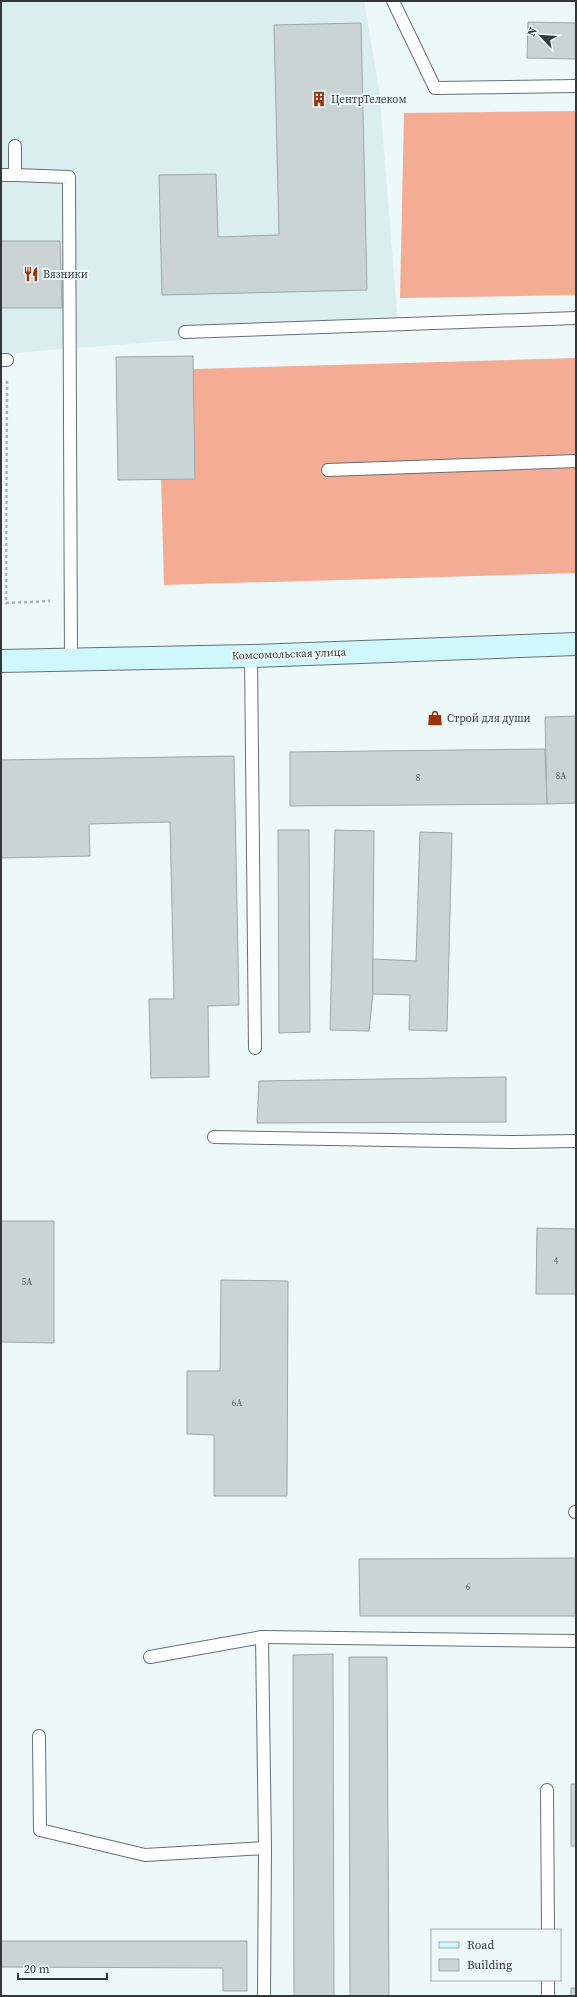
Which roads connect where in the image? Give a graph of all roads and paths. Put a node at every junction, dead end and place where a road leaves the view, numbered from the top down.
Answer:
1 (393, 1) edge
2 (576, 86) edge
3 (15, 146) dead end
4 (1, 175) edge
5 (15, 175) junction
6 (576, 318) edge
7 (185, 332) dead end
8 (4, 360) edge
9 (576, 461) edge
10 (328, 470) dead end
11 (70, 600) junction
12 (1, 603) edge
13 (6, 603) junction
14 (576, 644) edge
15 (251, 656) junction
16 (71, 659) junction
17 (1, 661) edge
18 (254, 1048) dead end
19 (214, 1137) dead end
20 (576, 1141) edge
21 (262, 1637) junction
22 (576, 1641) edge
23 (150, 1657) dead end
24 (39, 1736) dead end
25 (547, 1790) dead end
26 (265, 1848) junction
27 (548, 1929) edge
28 (548, 1981) edge
29 (264, 1996) edge
30 (548, 1996) edge

1 - 2 lane
3 - 5 lane
4 - 5 lane
5 - 11 lane
6 - 7 lane
8 - 13 path
9 - 10 lane
11 - 13 path
11 - 16 lane
12 - 13 path
14 - 15 street, Комсомольская улица
15 - 16 street, Комсомольская улица
15 - 18 lane
16 - 17 street, Комсомольская улица
19 - 20 lane
21 - 22 lane
21 - 23 lane
21 - 26 lane
24 - 26 lane
25 - 27 lane
26 - 29 lane
28 - 30 lane

